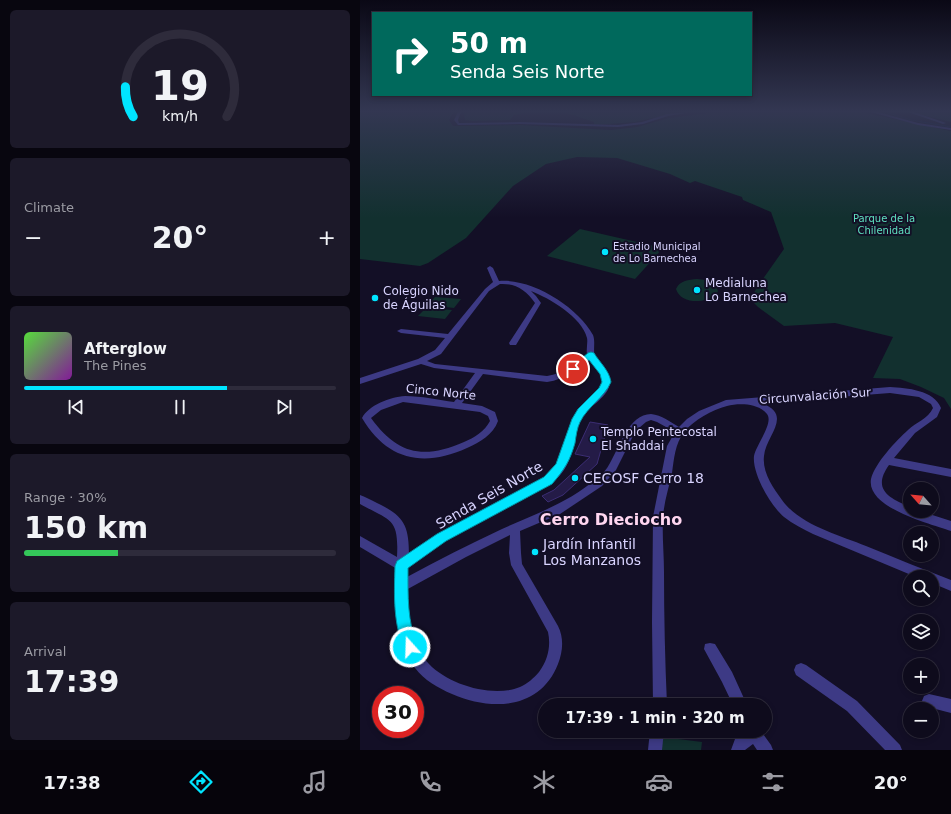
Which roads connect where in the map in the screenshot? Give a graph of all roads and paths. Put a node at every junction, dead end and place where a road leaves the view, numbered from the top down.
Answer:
1 (490, 268) dead end
2 (497, 283) junction
3 (520, 285) junction
4 (401, 331) dead end
5 (451, 337) junction
6 (513, 343) dead end
7 (591, 355) junction
8 (421, 360) junction
9 (480, 372) junction
10 (360, 381) edge
11 (746, 401) junction
12 (457, 405) junction
13 (680, 431) junction
14 (888, 461) junction
15 (951, 473) edge
16 (360, 499) edge
17 (951, 526) edge
18 (515, 528) junction
19 (360, 541) edge
20 (402, 566) junction
21 (912, 570) edge
22 (939, 581) edge
23 (951, 586) edge
24 (401, 587) junction
25 (710, 648) dead end
26 (801, 670) dead end
27 (661, 698) edge
28 (737, 698) edge
29 (929, 701) dead end
30 (951, 706) edge
31 (656, 738) edge
32 (747, 738) edge
33 (757, 738) edge
34 (655, 750) edge
35 (738, 750) edge
36 (766, 750) edge
37 (895, 750) edge

1 - 2 street
2 - 3 street
2 - 5 street
3 - 6 street
3 - 7 street
4 - 5 street
5 - 8 street
7 - 9 street
7 - 20 street, Senda Seis Norte
8 - 9 street
8 - 10 street
9 - 12 street
11 - 13 street
11 - 14 street, Circunvalación Sur
11 - 21 street, Circunvalación Sur
12 - 12 street, Cinco Norte
13 - 18 street
13 - 27 street
14 - 15 street
14 - 17 street, Circunvalación Sur
16 - 20 street
18 - 24 street
18 - 24 street
19 - 20 street
20 - 24 street
22 - 23 street
25 - 28 street
26 - 37 street
29 - 30 street
31 - 34 street
32 - 35 street
33 - 36 street

